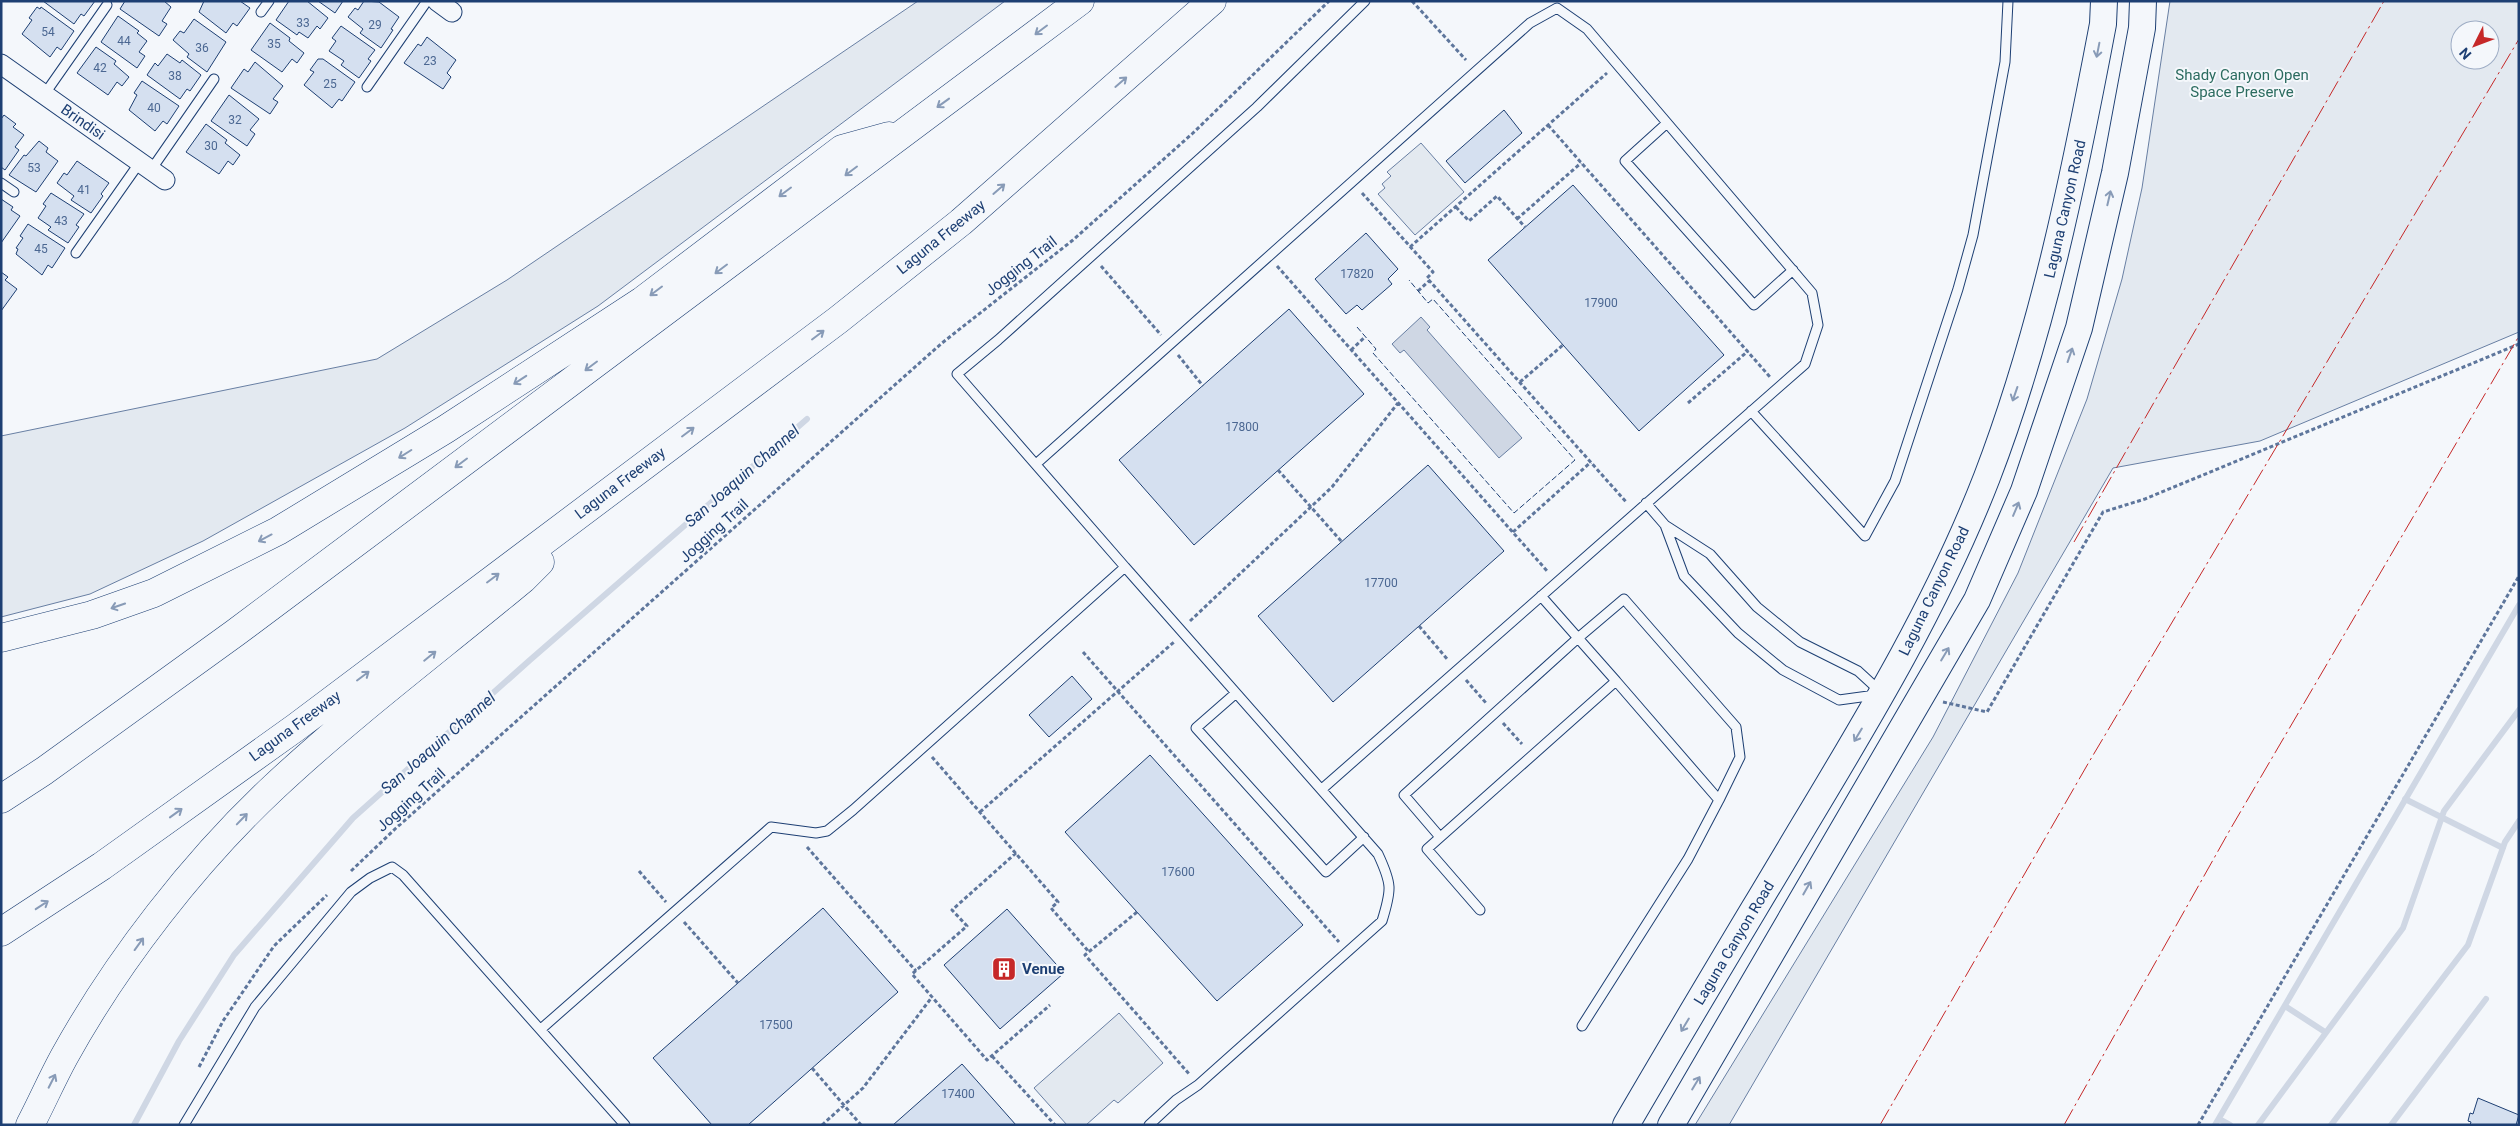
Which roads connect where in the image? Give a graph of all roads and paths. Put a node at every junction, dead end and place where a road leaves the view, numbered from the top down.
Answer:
1 (269, 1) edge
2 (428, 1) edge
3 (1080, 1) edge
4 (1212, 1) edge
5 (1329, 1) edge
6 (1365, 1) edge
7 (1412, 1) edge
8 (2008, 1) edge
9 (2104, 1) edge
10 (2143, 1) edge
11 (107, 5) dead end
12 (1554, 5) edge
13 (262, 12) dead end
14 (1, 64) edge
15 (1617, 64) junction
16 (1478, 69) junction
17 (214, 79) dead end
18 (367, 87) dead end
19 (44, 95) junction
20 (1667, 123) junction
21 (1548, 125) junction
22 (904, 131) junction
23 (1581, 163) junction
24 (152, 171) junction
25 (1352, 182) junction
26 (1, 183) edge
27 (14, 192) dead end
28 (1456, 206) junction
29 (1517, 219) junction
30 (1525, 227) dead end
31 (1410, 247) junction
32 (76, 253) dead end
33 (1092, 256) junction
34 (1268, 257) junction
35 (1793, 270) junction
36 (1429, 281) junction
37 (1418, 290) dead end
38 (1365, 337) dead end
39 (2519, 344) edge
40 (1170, 345) junction
41 (1563, 345) dead end
42 (1351, 350) junction
43 (1748, 351) junction
44 (1520, 382) junction
45 (1203, 386) dead end
46 (1779, 387) junction
47 (1398, 403) junction
48 (1688, 403) dead end
49 (1751, 411) junction
50 (1591, 462) junction
51 (1036, 464) junction
52 (1278, 470) dead end
53 (607, 493) junction
54 (1646, 503) junction
55 (1310, 506) junction
56 (1636, 513) junction
57 (1665, 525) junction
58 (1512, 532) junction
59 (1342, 542) dead end
60 (1125, 568) junction
61 (2519, 576) edge
62 (1557, 582) junction
63 (1541, 596) junction
64 (1419, 626) dead end
65 (1182, 632) junction
66 (1, 638) edge
67 (1578, 638) junction
68 (1083, 652) dead end
69 (1457, 670) junction
70 (1616, 681) junction
71 (1117, 692) junction
72 (1236, 693) junction
73 (1883, 694) junction
74 (1919, 696) junction
75 (1495, 713) junction
76 (924, 747) junction
77 (1531, 754) junction
78 (1322, 789) junction
79 (1, 799) edge
80 (1719, 800) junction
81 (980, 812) junction
82 (793, 830) junction
83 (1364, 837) junction
84 (1440, 837) junction
85 (1016, 853) junction
86 (638, 871) dead end
87 (346, 877) dead end
88 (331, 891) dead end
89 (1480, 910) dead end
90 (675, 912) junction
91 (1137, 912) dead end
92 (1, 932) edge
93 (1089, 952) junction
94 (1347, 952) junction
95 (916, 971) junction
96 (738, 983) dead end
97 (932, 997) junction
98 (1050, 1006) dead end
99 (1582, 1026) dead end
100 (541, 1029) junction
101 (992, 1056) junction
102 (812, 1068) dead end
103 (196, 1073) dead end
104 (1198, 1085) junction
105 (844, 1105) junction
106 (30, 1125) edge
107 (184, 1125) edge
108 (625, 1125) edge
109 (822, 1125) edge
110 (862, 1125) edge
111 (1054, 1125) edge
112 (1149, 1125) edge
113 (1626, 1125) edge
114 (1671, 1125) edge
115 (2198, 1125) edge

1 - 13 lane
2 - 18 lane
3 -> 22 highway
53 -> 4 highway, Laguna Freeway
5 - 87 path, Jogging Trail
6 - 33 lane
7 - 16 path
8 - 49 lane
9 -> 73 main road, Laguna Canyon Road
74 -> 10 main road
11 - 19 lane
12 - 15 lane
12 - 16 lane
14 - 19 street, Brindisi
15 - 20 lane
15 - 21 path
16 - 25 lane
17 - 24 lane
19 - 24 street, Brindisi
20 - 35 lane
20 - 35 lane
21 - 23 path
21 - 28 path
22 -> 66 highway
22 -> 79 highway
23 - 29 path
23 - 43 path
24 - 32 lane
25 - 31 path
25 - 34 lane
26 - 27 lane
28 - 29 path
28 - 31 path
29 - 30 path
31 - 36 path
33 - 40 path
33 - 51 lane
34 - 40 lane
34 - 42 path
35 - 46 lane
36 - 37 path
36 - 44 path
38 - 42 path
39 - 74 path
40 - 45 path
40 - 51 lane
41 - 44 path
42 - 47 path
43 - 46 path
43 - 48 path
44 - 50 path
46 - 49 lane
47 - 55 path
47 - 58 path
49 - 54 lane
50 - 56 path
50 - 58 path
51 - 60 lane
52 - 55 path
92 -> 53 highway, Laguna Freeway
106 -> 53 highway
54 - 56 lane
54 - 57 lane
55 - 59 path
55 - 65 path
56 - 62 lane
57 - 73 lane
57 - 73 lane
58 - 62 path
60 - 65 lane
60 - 76 lane
61 - 115 path
62 - 63 lane
63 - 67 lane
63 - 69 lane
64 - 69 path
65 - 71 path
65 - 72 lane
67 - 70 lane
67 - 75 lane
67 - 80 lane
68 - 71 path
69 - 75 path
69 - 78 lane
70 - 77 lane
70 - 80 lane
71 - 81 path
71 - 94 path
72 - 78 lane
72 - 83 lane
73 - 74 main road
73 -> 113 main road, Laguna Canyon Road
114 -> 74 main road
75 - 77 path
75 - 84 lane
76 - 81 path
76 - 82 lane
77 - 84 lane
78 - 83 lane
80 - 99 lane
81 - 85 path
82 - 90 lane
82 - 95 path
83 - 94 lane
84 - 89 lane
85 - 93 path
85 - 95 path
86 - 90 path
88 - 103 path
90 - 96 path
90 - 100 lane
91 - 93 path
93 - 104 path
94 - 104 lane
95 - 97 path
97 - 101 path
97 - 105 path
98 - 101 path
100 - 107 lane
100 - 108 lane
101 - 111 path
102 - 105 path
104 - 112 lane
105 - 109 path
105 - 110 path

